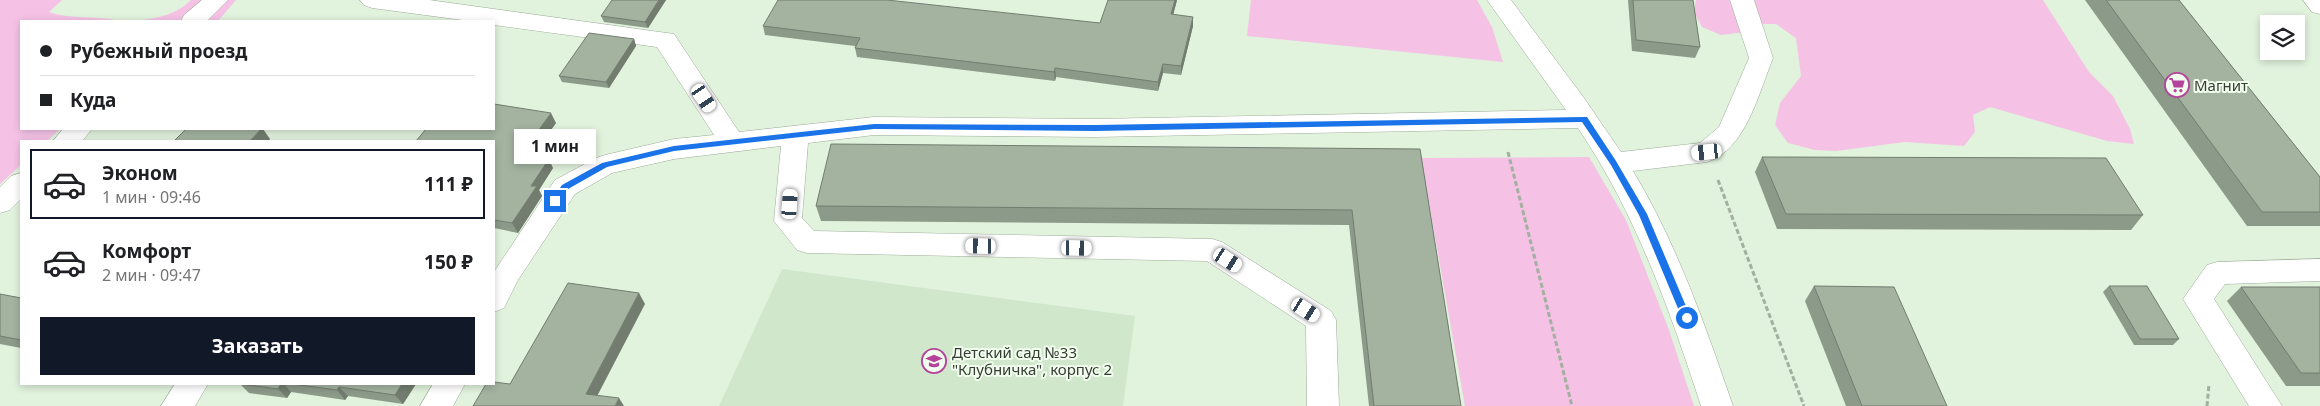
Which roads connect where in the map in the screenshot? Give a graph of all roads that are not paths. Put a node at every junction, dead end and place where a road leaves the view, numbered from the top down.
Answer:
1 (216, 0) edge
2 (372, 0) edge
3 (1499, 0) edge
4 (1742, 0) edge
5 (2315, 0) edge
6 (2320, 6) edge
7 (195, 20) edge
8 (1584, 119) junction
9 (78, 130) edge
10 (795, 137) junction
11 (67, 140) edge
12 (733, 143) junction
13 (1614, 163) junction
14 (20, 184) edge
15 (0, 203) edge
16 (2320, 270) edge
17 (495, 298) edge
18 (192, 385) edge
19 (449, 385) edge
20 (177, 406) edge
21 (436, 406) edge
22 (1324, 406) edge
23 (1717, 406) edge
24 (2266, 406) edge

1 - 7 street
2 - 12 street
3 - 8 street
4 - 13 street
5 - 6 street
8 - 10 street
8 - 13 street
9 - 11 street
10 - 12 street
10 - 22 street
12 - 17 street
13 - 23 street
14 - 15 street
16 - 24 street
18 - 20 street
19 - 21 street

